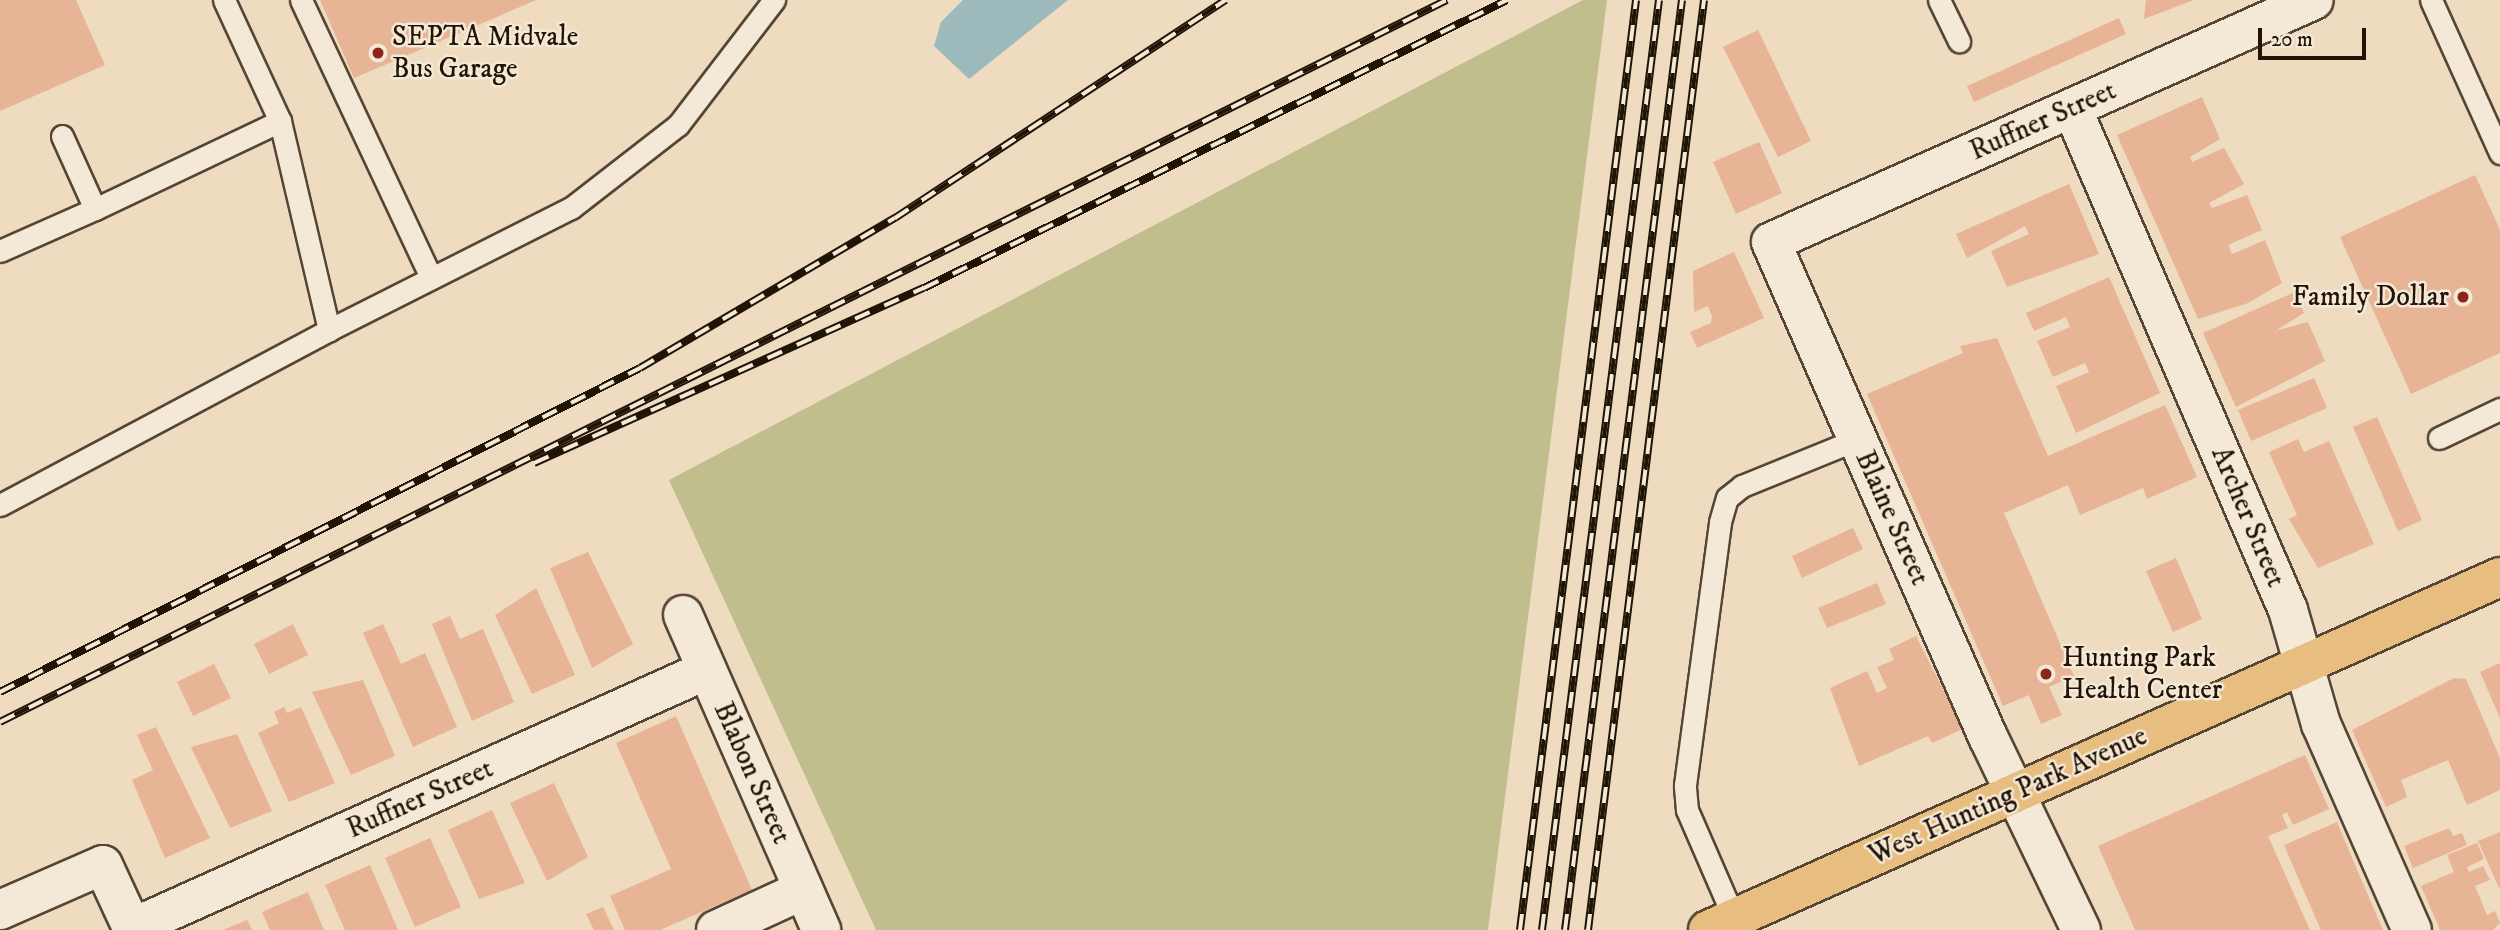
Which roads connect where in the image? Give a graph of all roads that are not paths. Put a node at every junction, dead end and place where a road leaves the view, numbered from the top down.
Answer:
1 (224, 0) edge
2 (301, 0) edge
3 (774, 0) edge
4 (1939, 0) edge
5 (2314, 0) edge
6 (2431, 0) edge
7 (1959, 41) dead end
8 (2072, 108) junction
9 (280, 121) junction
10 (62, 136) dead end
11 (2500, 153) edge
12 (95, 209) junction
13 (1771, 242) joint
14 (0, 251) edge
15 (432, 278) junction
16 (329, 330) junction
17 (2500, 409) edge
18 (2439, 438) dead end
19 (1858, 439) junction
20 (0, 505) edge
21 (2500, 577) edge
22 (683, 615) dead end
23 (2304, 664) junction
24 (707, 670) junction
25 (2017, 793) junction
26 (803, 890) junction
27 (0, 910) edge
28 (1721, 924) edge
29 (133, 929) edge
30 (716, 930) edge
31 (821, 930) edge
32 (2081, 930) edge
33 (2412, 930) edge

1 - 9 lane
2 - 15 lane
3 - 15 lane
4 - 7 lane
5 - 8 street, Ruffner Street
6 - 11 lane
8 - 13 street, Ruffner Street
8 - 23 street, Archer Street
9 - 12 lane
9 - 16 lane
10 - 12 lane
12 - 14 lane
13 - 19 street, Blaine Street
15 - 16 lane
16 - 20 lane
17 - 18 lane
19 - 25 street, Blaine Street
19 - 28 lane
21 - 23 main road, West Hunting Park Avenue
22 - 24 street, Blabon Street
23 - 25 main road, West Hunting Park Avenue
23 - 33 street, Archer Street
24 - 26 street, Blabon Street
24 - 29 street, Ruffner Street
25 - 28 main road, West Hunting Park Avenue
25 - 32 street, Blaine Street
26 - 30 street
26 - 31 street, Blabon Street
27 - 29 street

